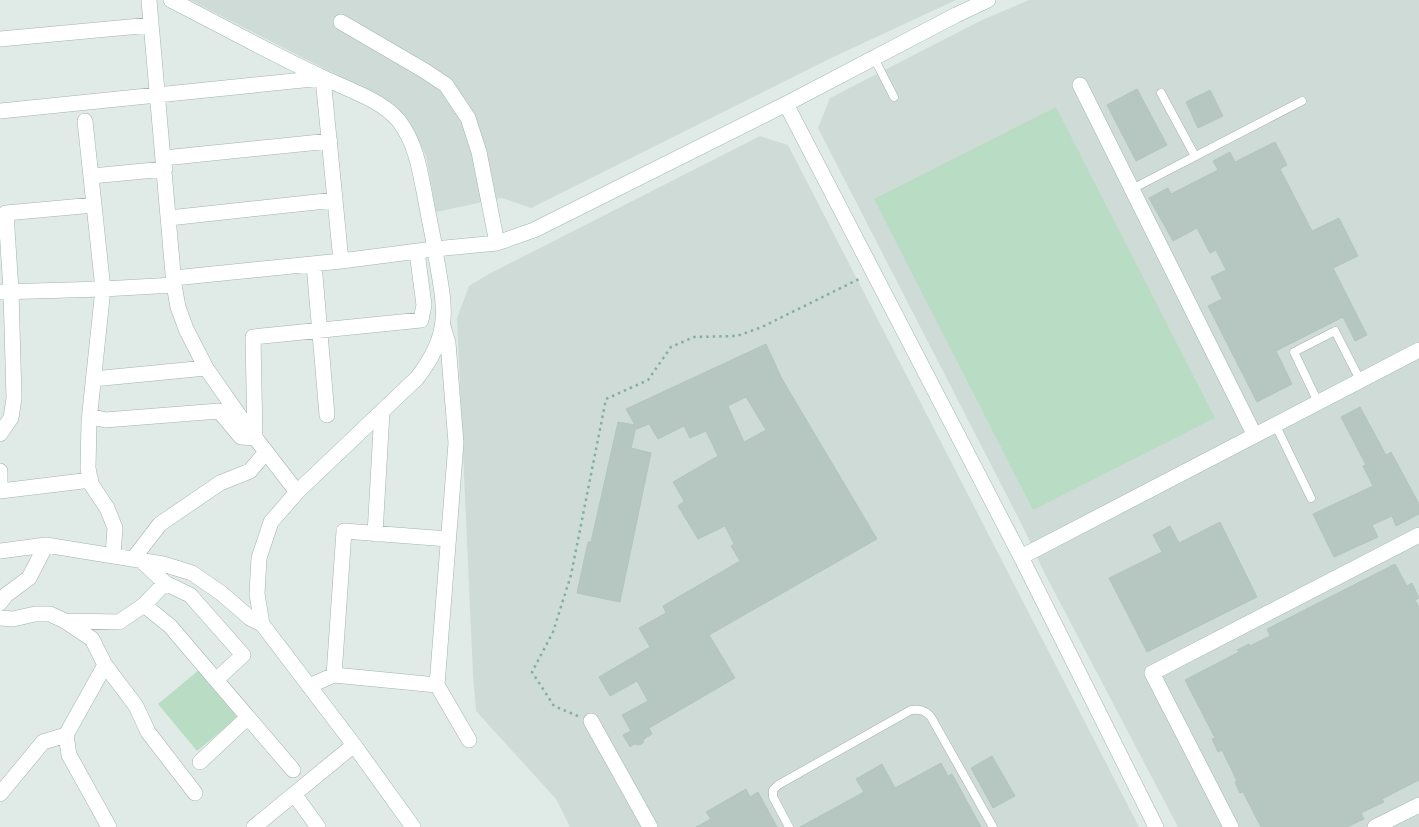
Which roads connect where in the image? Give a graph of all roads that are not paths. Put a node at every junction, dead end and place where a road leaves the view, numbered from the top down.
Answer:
1 (149, 0) edge
2 (171, 0) edge
3 (988, 0) edge
4 (341, 22) dead end
5 (151, 25) junction
6 (0, 39) edge
7 (874, 58) junction
8 (324, 78) junction
9 (1080, 85) dead end
10 (1161, 94) dead end
11 (157, 95) junction
12 (894, 97) dead end
13 (1302, 101) dead end
14 (786, 104) junction
15 (0, 111) edge
16 (85, 121) dead end
17 (330, 141) junction
18 (1195, 156) junction
19 (164, 164) junction
20 (92, 176) junction
21 (1132, 189) junction
22 (336, 200) junction
23 (94, 205) junction
24 (169, 218) junction
25 (497, 243) junction
26 (435, 249) junction
27 (417, 252) junction
28 (341, 261) junction
29 (314, 264) junction
30 (174, 281) junction
31 (103, 289) junction
32 (5, 291) edge
33 (443, 326) junction
34 (320, 330) junction
35 (1419, 350) edge
36 (6, 368) edge
37 (206, 368) junction
38 (93, 379) junction
39 (1360, 380) junction
40 (1318, 402) junction
41 (382, 412) junction
42 (327, 415) dead end
43 (90, 416) junction
44 (1275, 424) junction
45 (0, 434) edge
46 (1254, 434) junction
47 (255, 438) junction
48 (266, 452) junction
49 (0, 471) edge
50 (91, 480) junction
51 (297, 492) junction
52 (1311, 498) dead end
53 (375, 534) junction
54 (1419, 535) edge
55 (448, 539) junction
56 (46, 545) junction
57 (4, 552) edge
58 (113, 555) junction
59 (1021, 557) junction
60 (137, 560) junction
61 (165, 583) junction
62 (0, 603) edge
63 (144, 605) junction
64 (0, 618) edge
65 (65, 621) junction
66 (262, 624) junction
67 (105, 665) junction
68 (334, 675) junction
69 (216, 680) junction
70 (437, 685) junction
71 (309, 686) junction
72 (248, 717) junction
73 (591, 721) road end
74 (66, 736) junction
75 (469, 740) dead end
76 (354, 745) junction
77 (200, 762) dead end
78 (293, 770) dead end
79 (195, 793) dead end
80 (0, 794) edge
81 (294, 794) junction
82 (1419, 805) edge
83 (109, 827) edge
84 (254, 827) edge
85 (318, 827) edge
86 (412, 827) edge
87 (650, 827) edge
88 (789, 827) edge
89 (993, 827) edge
90 (1156, 827) edge
91 (1231, 827) edge
92 (1375, 827) edge

1 - 5 street
2 - 8 street
3 - 7 street
4 - 25 street
5 - 6 street
5 - 11 street
7 - 12 lane
7 - 14 street
8 - 11 street
8 - 17 street
8 - 26 street
9 - 21 street
10 - 18 lane
11 - 15 street
11 - 19 street
13 - 18 lane
14 - 25 street
14 - 59 street
16 - 20 street
17 - 19 street
17 - 22 street
18 - 21 lane
19 - 20 street
19 - 24 street
20 - 23 street
21 - 46 street
22 - 24 street
22 - 28 street
23 - 31 street
23 - 32 street
24 - 30 street
25 - 26 street
26 - 27 street
26 - 33 street
27 - 28 street
27 - 34 street
28 - 29 street
29 - 30 street
29 - 34 street
30 - 31 street
30 - 37 street
31 - 32 street
31 - 38 street
32 - 36 street
33 - 41 street
33 - 55 street
34 - 42 street
34 - 47 street
35 - 39 street
36 - 45 street
37 - 38 street
37 - 47 street
38 - 43 street
39 - 40 street
39 - 40 lane
40 - 44 street
41 - 51 street
41 - 53 street
43 - 47 street
43 - 50 street
44 - 46 street
44 - 52 lane
46 - 59 street
47 - 48 street
48 - 51 street
48 - 60 street
49 - 50 street
50 - 58 street
51 - 66 street
53 - 55 street
53 - 68 street
54 - 91 street
55 - 70 street
56 - 57 street
56 - 58 street
56 - 62 street
58 - 60 street
59 - 90 street
60 - 61 street
60 - 66 street
61 - 63 street
61 - 69 street
63 - 65 street
63 - 69 street
64 - 65 street
65 - 67 street
66 - 71 street
67 - 74 street
67 - 79 street
68 - 70 street
68 - 71 street
69 - 72 street
70 - 75 street
71 - 76 street
72 - 77 street
72 - 78 street
73 - 87 street
74 - 80 street
74 - 83 street
76 - 81 street
76 - 86 street
81 - 84 street
81 - 85 street
82 - 92 street
88 - 89 lane

